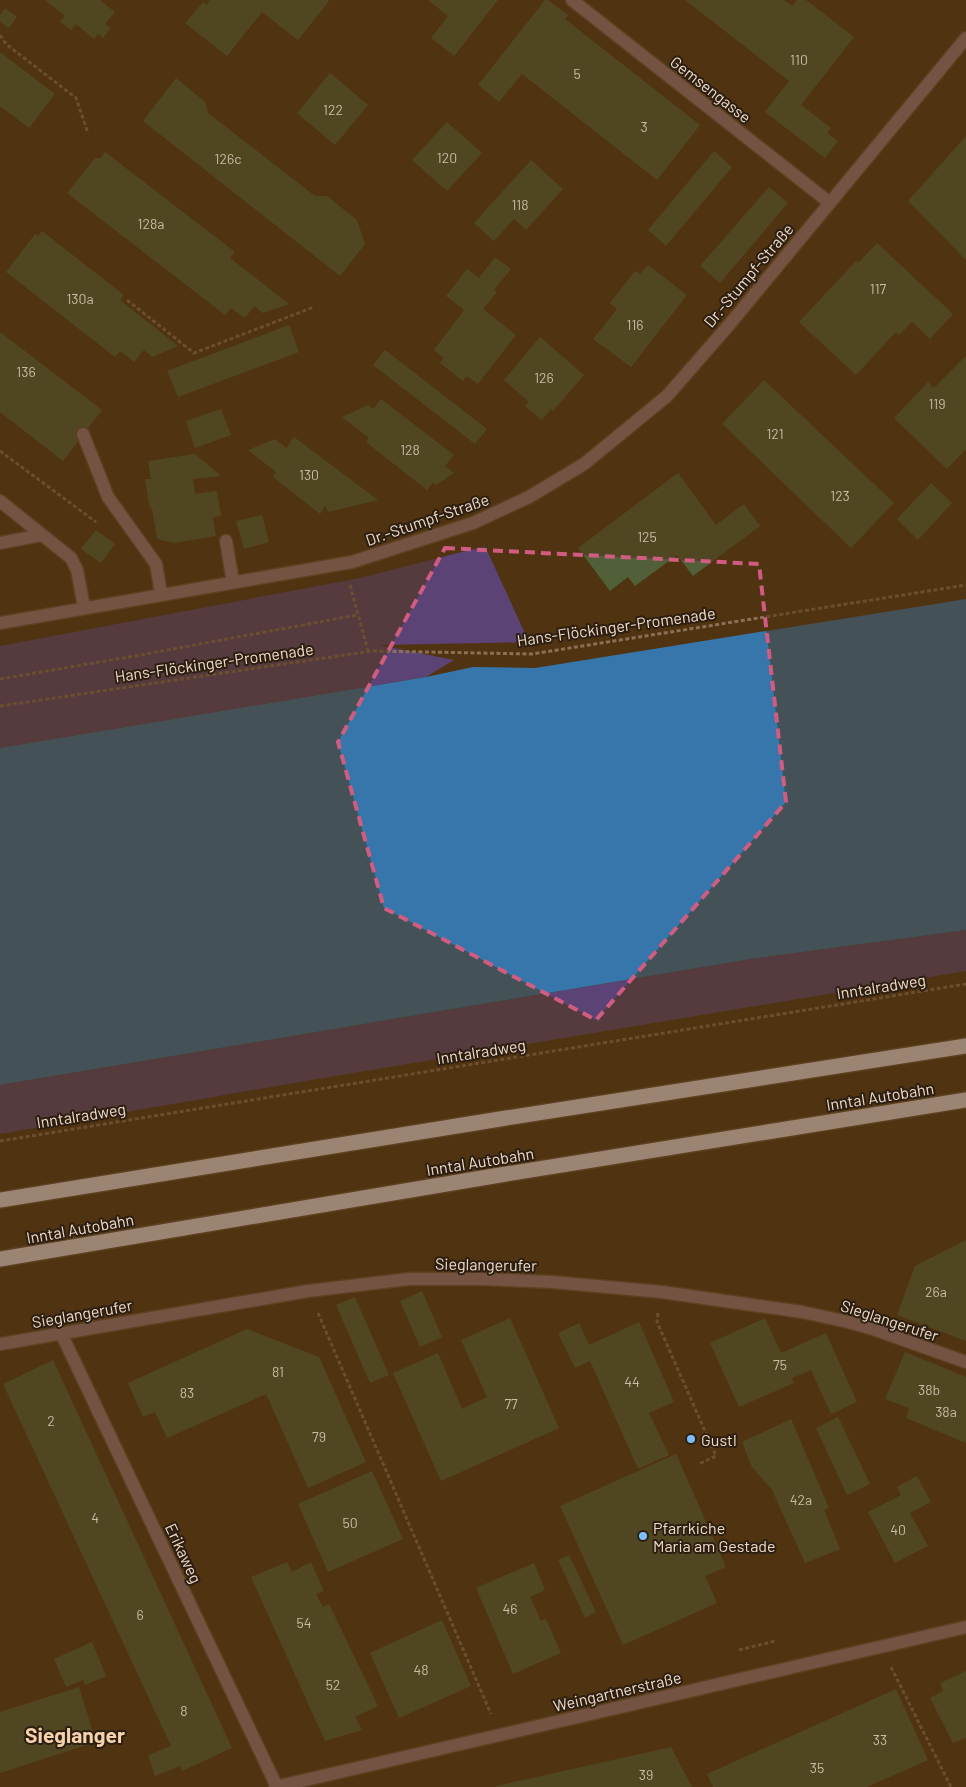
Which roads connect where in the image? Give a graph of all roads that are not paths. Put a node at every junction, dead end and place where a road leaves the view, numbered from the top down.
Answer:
1 (572, 0) edge
2 (966, 38) edge
3 (830, 203) junction
4 (83, 434) dead end
5 (0, 501) edge
6 (42, 535) junction
7 (226, 541) dead end
8 (0, 543) edge
9 (233, 582) junction
10 (161, 594) junction
11 (84, 607) junction
12 (0, 623) edge
13 (966, 1046) edge
14 (966, 1100) edge
15 (0, 1200) edge
16 (0, 1259) edge
17 (61, 1333) junction
18 (0, 1344) edge
19 (966, 1362) edge
20 (966, 1627) edge
21 (276, 1787) edge

1 - 3 street, Gemsengasse
2 - 3 street, Dr.-Stumpf-Straße
3 - 9 street, Dr.-Stumpf-Straße
4 - 10 street
5 - 6 street
6 - 8 street
6 - 11 street
7 - 9 street
9 - 10 street, Dr.-Stumpf-Straße
10 - 11 street, Dr.-Stumpf-Straße
11 - 12 street, Dr.-Stumpf-Straße
13 - 15 highway
14 - 16 highway, Inntal Autobahn
17 - 18 street, Sieglangerufer
17 - 19 street, Sieglangerufer
17 - 21 street, Erikaweg
20 - 21 street, Weingartnerstraße

